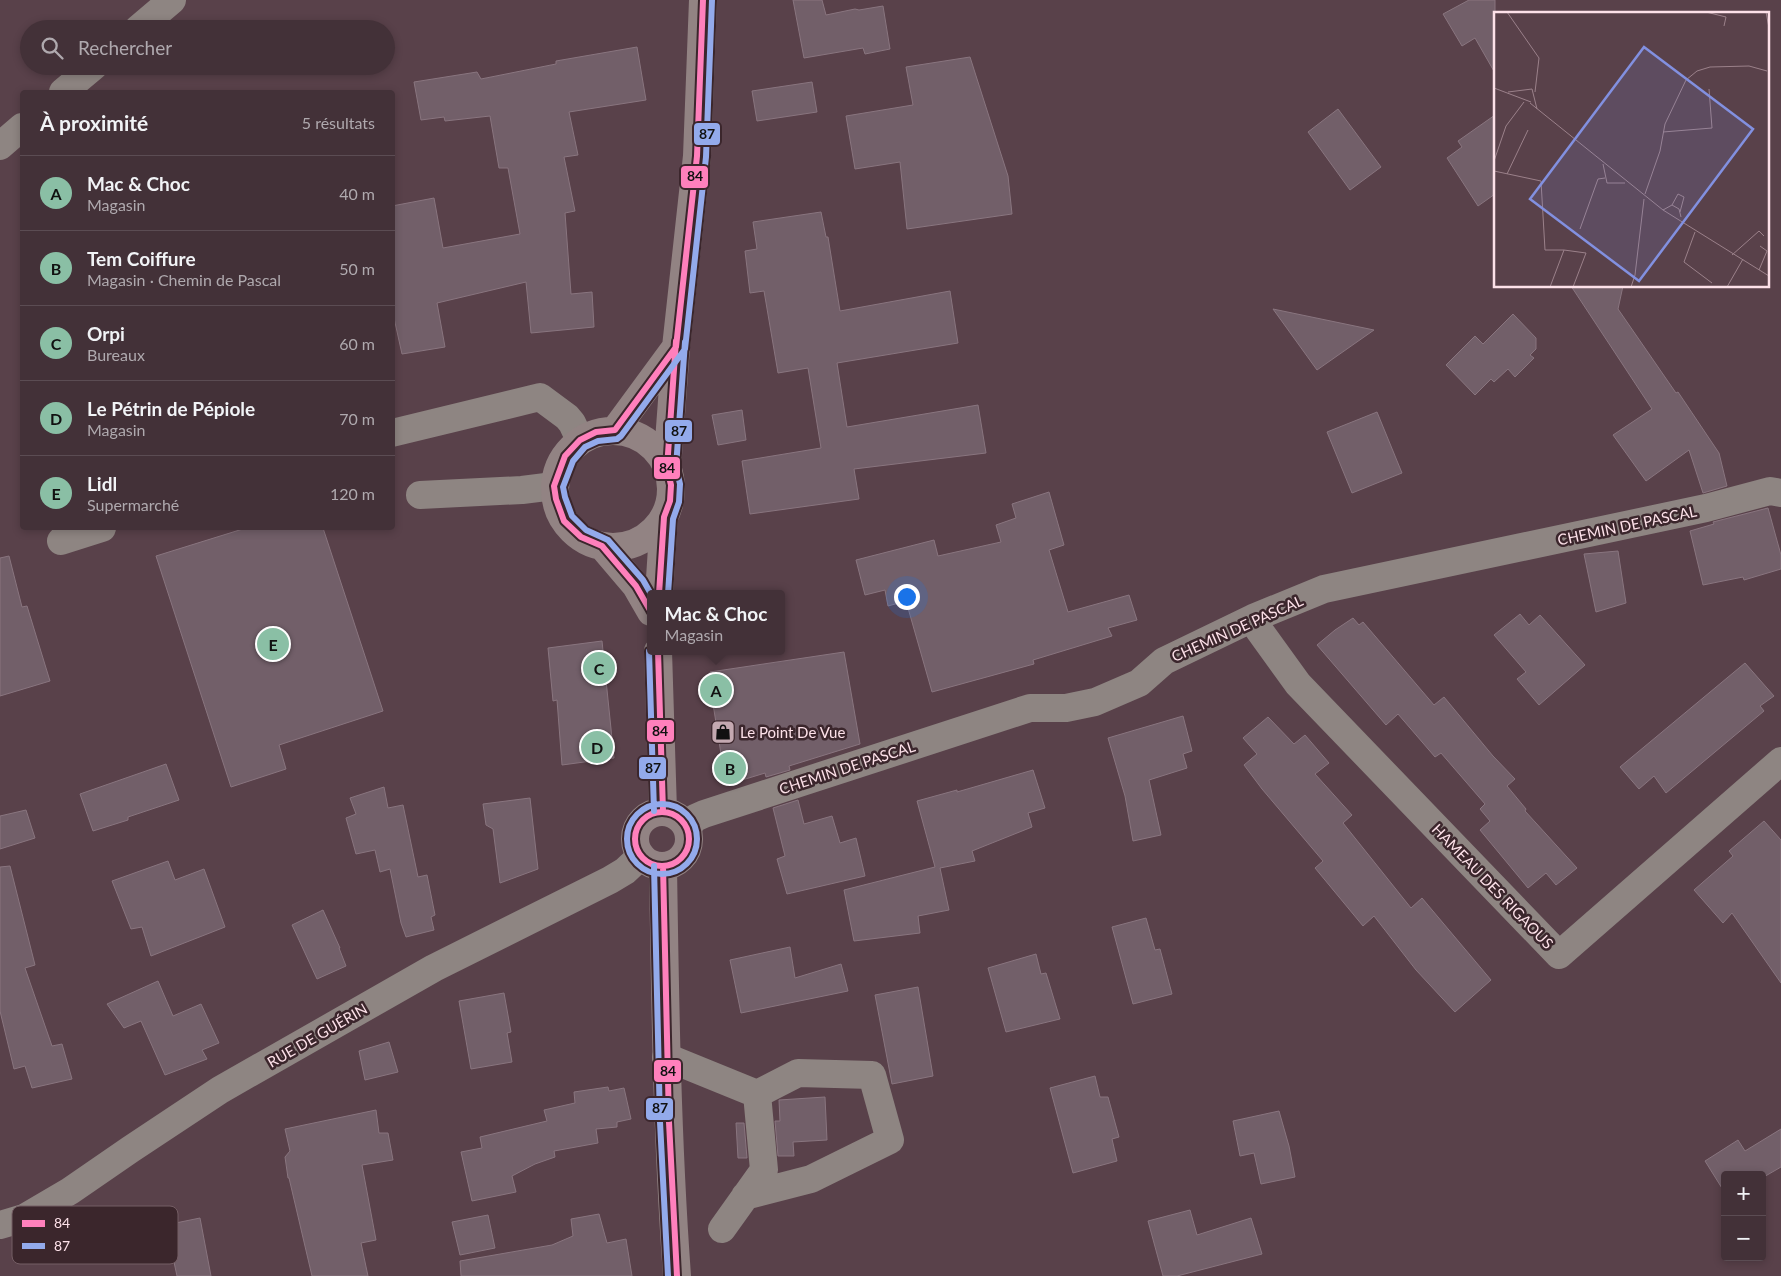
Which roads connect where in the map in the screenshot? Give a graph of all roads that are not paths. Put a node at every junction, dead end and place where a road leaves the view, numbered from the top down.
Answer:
1 (172, 0) edge
2 (703, 0) edge
3 (149, 20) edge
4 (83, 75) edge
5 (65, 90) edge
6 (20, 129) edge
7 (0, 146) edge
8 (676, 348) junction
9 (615, 430) junction
10 (395, 432) edge
11 (580, 440) junction
12 (667, 468) junction
13 (554, 486) junction
14 (1781, 493) edge
15 (420, 495) dead end
16 (664, 516) junction
17 (96, 530) edge
18 (62, 541) dead end
19 (602, 546) junction
20 (659, 590) edge
21 (647, 605) edge
22 (1253, 618) junction
23 (658, 655) edge
24 (1781, 761) edge
25 (663, 811) junction
26 (687, 827) junction
27 (652, 861) junction
28 (666, 1058) junction
29 (757, 1094) junction
30 (745, 1196) junction
31 (44, 1206) edge
32 (722, 1229) dead end
33 (677, 1276) edge

1 - 3 street
2 - 8 main road
4 - 5 street
6 - 7 street
8 - 9 main road
8 - 12 main road
9 - 11 main road
9 - 12 main road
10 - 11 street
11 - 13 main road
12 - 16 main road
13 - 15 street
13 - 19 main road
14 - 22 street, CHEMIN DE PASCAL
16 - 19 main road
16 - 20 main road
17 - 18 street
19 - 21 main road
22 - 24 street, HAMEAU DES RIGAOUS
22 - 26 street, CHEMIN DE PASCAL
23 - 25 main road
25 - 26 main road
25 - 27 main road
26 - 27 main road
27 - 28 main road
27 - 31 street, RUE DE GUÉRIN
28 - 29 street
28 - 33 main road
29 - 30 street
29 - 30 street
30 - 32 street

